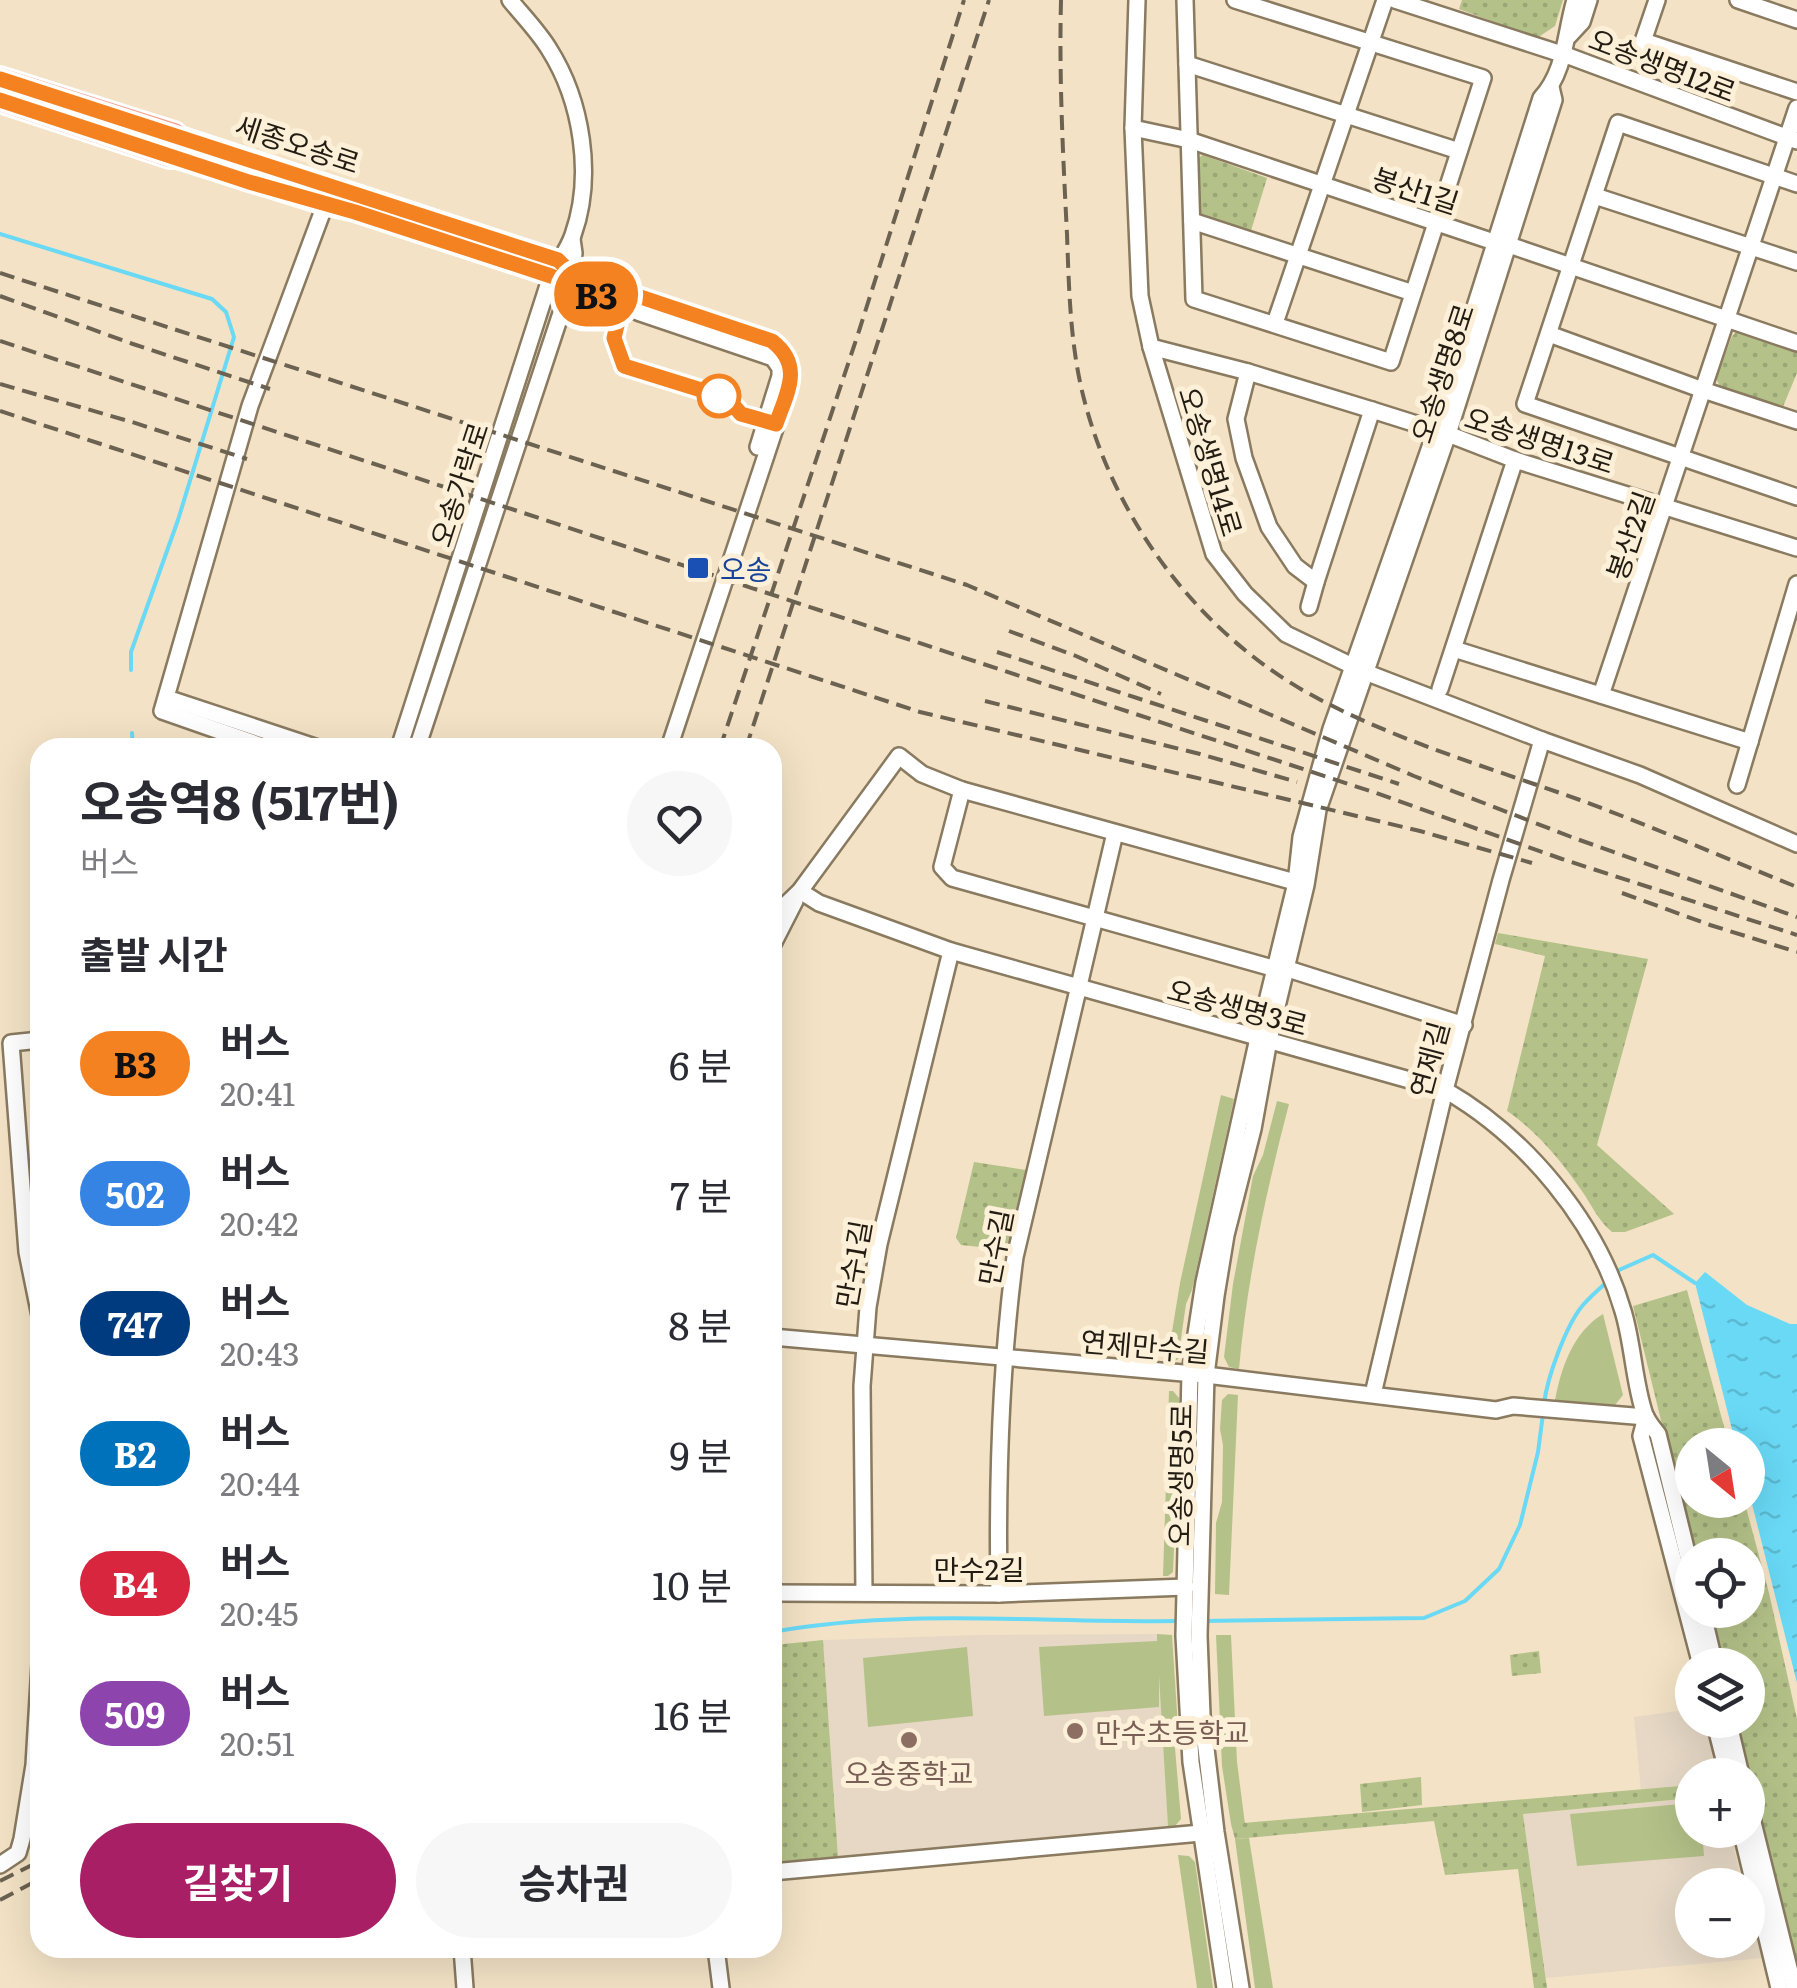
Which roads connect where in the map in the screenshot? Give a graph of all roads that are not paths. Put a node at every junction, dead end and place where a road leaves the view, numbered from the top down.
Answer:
1 (510, 0) edge
2 (1137, 0) edge
3 (1186, 0) edge
4 (1235, 0) edge
5 (1385, 0) edge
6 (1396, 0) edge
7 (1575, 0) edge
8 (1590, 0) edge
9 (1657, 0) edge
10 (1738, 0) edge
11 (1797, 20) edge
12 (1570, 36) junction
13 (1370, 44) junction
14 (1563, 54) junction
15 (1187, 64) junction
16 (0, 75) edge
17 (1797, 92) edge
18 (0, 100) edge
19 (1797, 108) edge
20 (0, 110) edge
21 (1346, 115) junction
22 (1134, 128) junction
23 (1792, 139) edge
24 (1190, 140) junction
25 (172, 145) junction
26 (1460, 152) junction
27 (1774, 176) junction
28 (1322, 184) junction
29 (1797, 184) edge
30 (332, 186) junction
31 (1595, 196) junction
32 (326, 206) junction
33 (1192, 221) junction
34 (1436, 222) junction
35 (1502, 243) junction
36 (1751, 247) junction
37 (1297, 256) junction
38 (1797, 262) edge
39 (1570, 264) junction
40 (563, 274) junction
41 (1413, 293) junction
42 (618, 303) junction
43 (1727, 319) junction
44 (1274, 324) junction
45 (1549, 334) junction
46 (1797, 342) edge
47 (1152, 347) junction
48 (1248, 372) junction
49 (1703, 390) junction
50 (1372, 410) junction
51 (1797, 421) edge
52 (771, 423) junction
53 (1442, 432) junction
54 (1681, 457) junction
55 (1516, 460) junction
56 (1797, 497) edge
57 (1665, 505) junction
58 (1797, 548) edge
59 (1316, 582) junction
60 (1797, 584) edge
61 (1309, 608) dead end
62 (1454, 650) junction
63 (1358, 669) junction
64 (1440, 688) dead end
65 (1601, 695) junction
66 (164, 705) junction
67 (244, 738) edge
68 (282, 738) edge
69 (402, 738) edge
70 (420, 738) edge
71 (663, 738) edge
72 (672, 738) edge
73 (1542, 740) junction
74 (1750, 742) junction
75 (1737, 785) dead end
76 (962, 790) junction
77 (1114, 833) junction
78 (1796, 840) edge
79 (1301, 884) junction
80 (800, 891) junction
81 (782, 908) edge
82 (1094, 918) junction
83 (782, 926) edge
84 (950, 952) junction
85 (1282, 969) junction
86 (1078, 989) junction
87 (1464, 1025) junction
88 (1264, 1039) junction
89 (30, 1041) edge
90 (6, 1068) edge
91 (1444, 1090) junction
92 (30, 1267) edge
93 (782, 1339) edge
94 (864, 1344) junction
95 (1003, 1358) junction
96 (1198, 1374) junction
97 (1373, 1394) junction
98 (1646, 1417) junction
99 (1683, 1538) edge
100 (1186, 1587) junction
101 (782, 1593) edge
102 (864, 1593) junction
103 (999, 1594) junction
104 (1192, 1606) junction
105 (1696, 1648) edge
106 (30, 1790) edge
107 (1210, 1832) junction
108 (1746, 1848) edge
109 (1759, 1848) edge
110 (0, 1864) edge
111 (782, 1871) edge
112 (463, 1958) edge
113 (717, 1958) edge
114 (465, 1988) edge
115 (721, 1988) edge
116 (1225, 1988) edge
117 (1240, 1988) edge
118 (1779, 1988) edge
119 (1794, 1988) edge

1 - 40 street, 오송가락로
2 - 22 street, 오송생명14로
3 - 15 street
4 - 13 street
5 - 13 street
6 - 14 street, 오송생명12로
7 - 12 street, 오송생명8로
8 - 12 street, 오송생명8로
9 - 17 street
10 - 11 street
12 - 14 street, 오송생명8로
13 - 21 street
13 - 26 street
14 - 23 street, 오송생명12로
14 - 35 street, 오송생명8로
15 - 21 street, 봉산1길
15 - 24 street
16 - 25 highway, 세종오송로
18 - 25 highway, 세종오송로
19 - 23 street, 봉산2길
20 - 25 main road
21 - 26 street, 봉산1길
21 - 28 street
22 - 24 street, 봉산1길
22 - 47 street, 오송생명14로
23 - 27 street, 봉산2길
24 - 28 street, 봉산1길
24 - 33 street
25 - 30 main road, 세종오송로
25 - 32 main road, 세종오송로
26 - 34 street
27 - 29 street
27 - 31 street
27 - 36 street, 봉산2길
28 - 34 street, 봉산1길
28 - 37 street
30 - 32 street
30 - 40 main road, 세종오송로
31 - 36 street
31 - 39 street
32 - 40 main road, 세종오송로
32 - 66 street
33 - 37 street
33 - 44 street
34 - 35 street, 봉산1길
34 - 41 street
35 - 39 street, 봉산1길
35 - 53 street, 오송생명8로
36 - 38 street
36 - 43 street, 봉산2길
37 - 41 street
37 - 44 street
39 - 43 street
39 - 45 street
40 - 42 street
40 - 52 street
40 - 69 street, 오송가락로
40 - 70 street, 오송가락로
41 - 44 street
42 - 52 street
42 - 52 street
43 - 46 street
43 - 49 street, 봉산2길
45 - 49 street
45 - 54 street
47 - 48 street, 오송생명13로
47 - 63 street, 오송생명14로
48 - 50 street, 오송생명13로
48 - 59 street
49 - 51 street
49 - 54 street, 봉산2길
50 - 53 street, 오송생명13로
50 - 59 street
52 - 71 street
52 - 72 street
53 - 55 street, 오송생명13로
53 - 63 street, 오송생명8로
54 - 56 street
54 - 57 street, 봉산2길
55 - 57 street, 오송생명13로
55 - 62 street
57 - 58 street, 오송생명13로
57 - 65 street, 봉산2길
59 - 61 street
60 - 74 street
62 - 64 street
62 - 65 street
63 - 73 street, 오송생명14로
63 - 79 street, 오송생명8로
65 - 74 street
66 - 67 street
66 - 68 street
73 - 78 street, 오송생명14로
73 - 87 street, 연제길
74 - 75 street
76 - 77 street
76 - 80 street
76 - 82 street
77 - 79 street
77 - 82 street, 만수길
79 - 85 street, 오송생명5로
80 - 81 street
80 - 83 street
80 - 84 street, 오송생명3로
82 - 85 street
82 - 86 street, 만수길
84 - 86 street, 오송생명3로
84 - 94 street, 만수1길
85 - 87 street
85 - 88 street, 오송생명5로
86 - 88 street, 오송생명3로
86 - 95 street, 만수길
87 - 91 street, 연제길
88 - 91 street, 오송생명3로
88 - 96 street, 오송생명5로
89 - 90 street
90 - 92 street
91 - 97 street, 연제길
91 - 98 street, 오송생명3로
93 - 94 street, 연제만수길
94 - 95 street, 연제만수길
94 - 102 street, 만수1길
95 - 96 street, 연제만수길
95 - 103 street, 만수길
96 - 97 street, 연제만수길
96 - 100 street, 오송생명5로
96 - 104 street, 오송생명5로
97 - 98 street, 연제만수길
98 - 99 street
98 - 105 street
100 - 103 street, 만수2길
100 - 104 street, 오송생명5로
101 - 102 street, 만수2길
102 - 103 street, 만수2길
104 - 107 street, 오송생명5로
106 - 110 street
107 - 111 street
107 - 116 street, 오송생명5로
107 - 117 street, 오송생명5로
108 - 118 street
109 - 119 street
112 - 114 street
113 - 115 street

